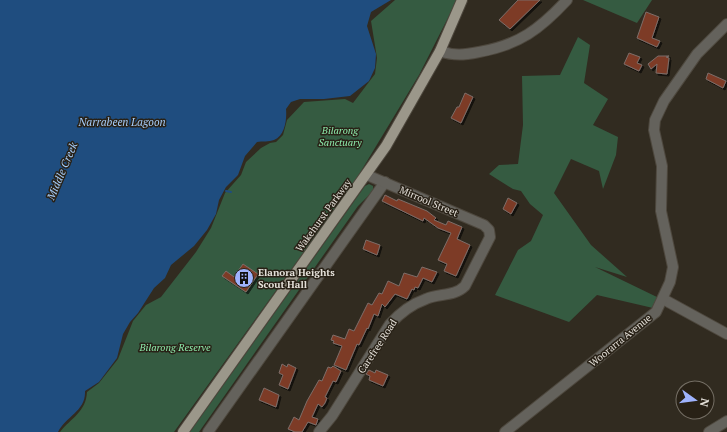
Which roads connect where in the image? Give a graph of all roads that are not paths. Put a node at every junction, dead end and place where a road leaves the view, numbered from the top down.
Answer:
1 (462, 0) edge
2 (567, 0) edge
3 (727, 24) edge
4 (440, 52) junction
5 (366, 175) junction
6 (385, 182) junction
7 (489, 230) joint
8 (663, 299) junction
9 (727, 334) edge
10 (727, 421) edge
11 (183, 432) edge
12 (208, 432) edge
13 (319, 432) edge
14 (505, 432) edge
15 (709, 432) edge

1 - 4 main road, Wakehurst Parkway
2 - 4 street
3 - 8 street, Woorarra Avenue
4 - 5 main road, Wakehurst Parkway
5 - 6 street, Mirrool Street
5 - 11 main road, Wakehurst Parkway
6 - 7 street, Mirrool Street
6 - 12 street
7 - 13 street, Carefree Road
8 - 9 street
8 - 14 street, Woorarra Avenue
10 - 15 street

